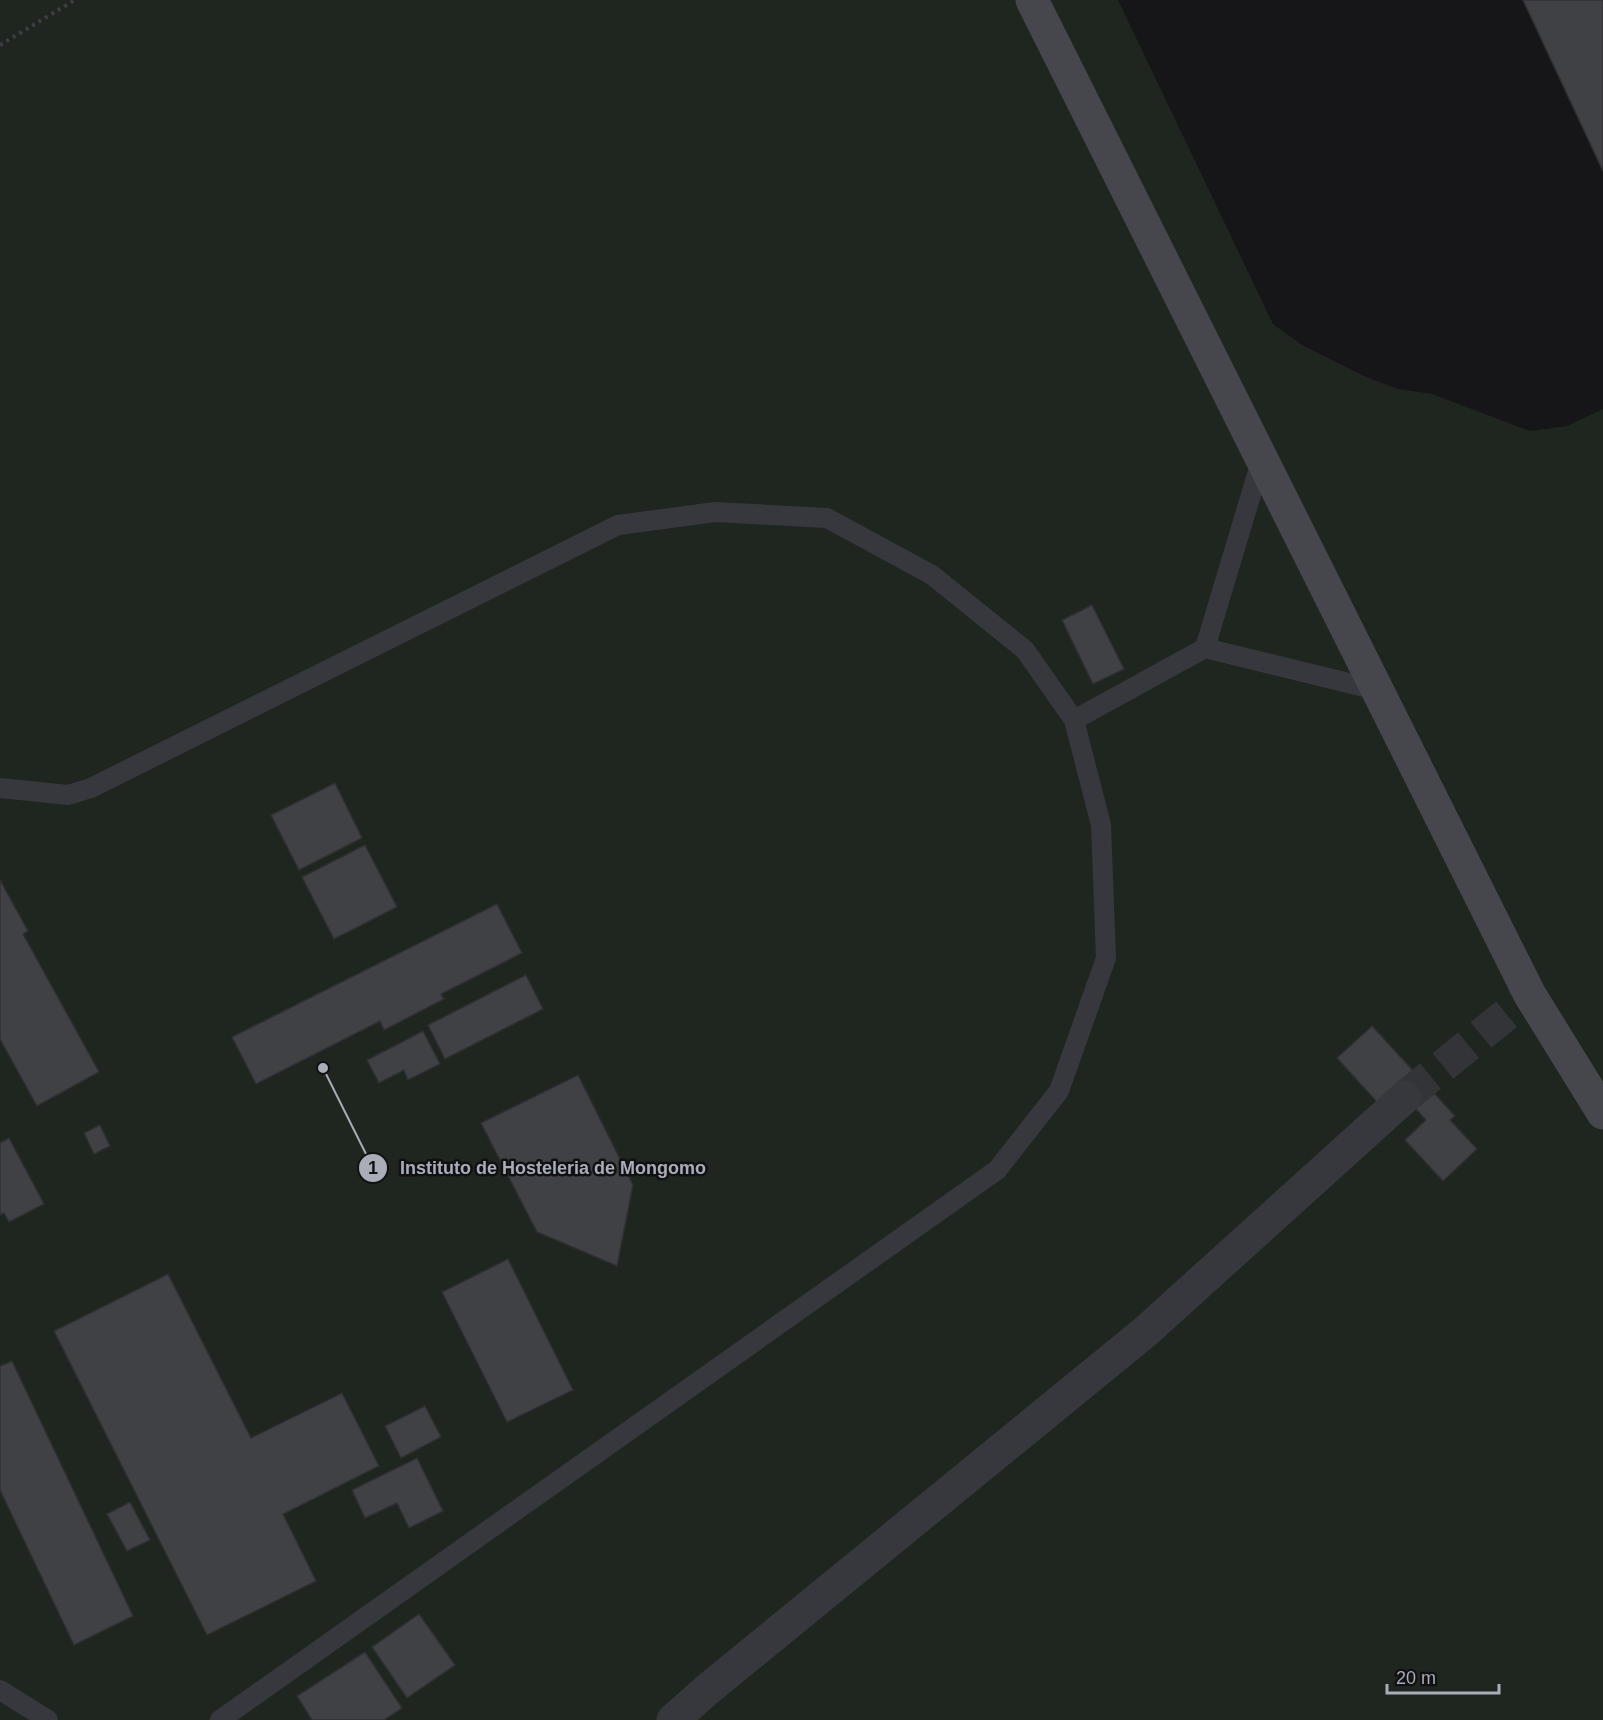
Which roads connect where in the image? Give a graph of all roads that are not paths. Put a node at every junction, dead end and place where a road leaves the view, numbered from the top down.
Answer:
1 (1032, 0) edge
2 (1262, 457) junction
3 (1205, 648) junction
4 (1377, 690) junction
5 (1074, 720) junction
6 (0, 788) edge
7 (1405, 1097) tunnel mouth
8 (1603, 1113) edge
9 (0, 1690) edge
10 (48, 1720) edge
11 (220, 1720) edge
12 (673, 1720) edge

1 - 2 street
2 - 3 lane
2 - 4 street
3 - 4 lane
3 - 5 lane
4 - 8 street
5 - 6 lane
5 - 11 lane
7 - 12 street
9 - 10 lane

